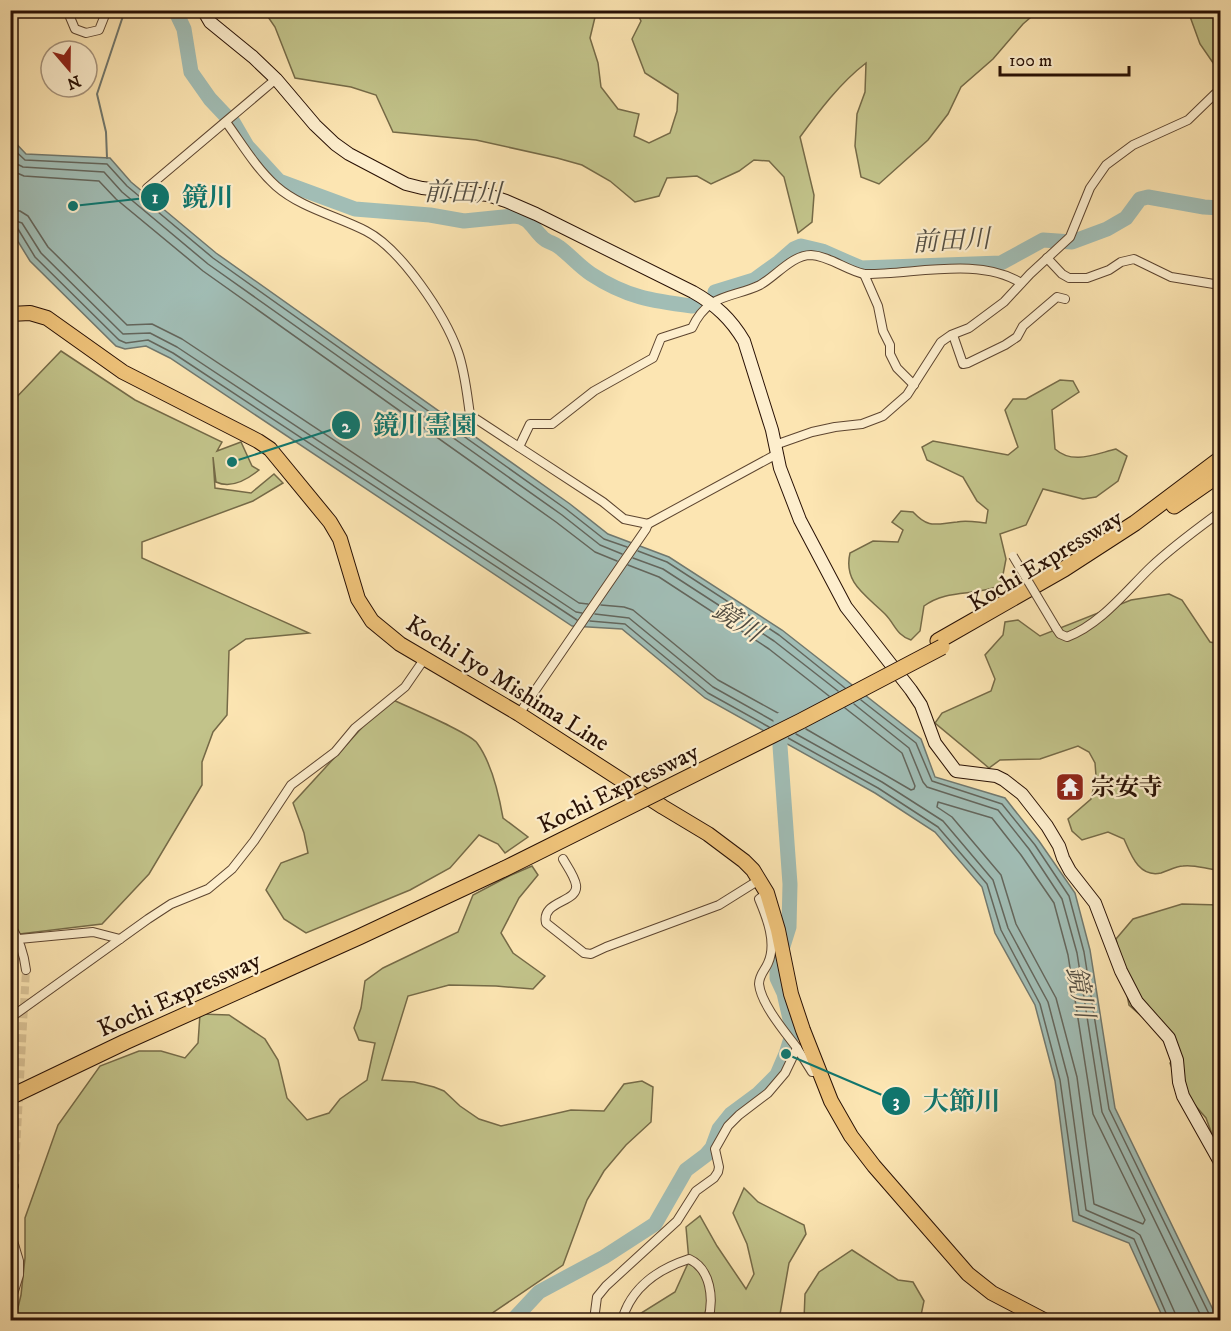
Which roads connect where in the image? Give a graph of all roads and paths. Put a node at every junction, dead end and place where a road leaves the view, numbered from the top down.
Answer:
1 (67, 10) edge
2 (107, 10) edge
3 (203, 10) edge
4 (276, 80) junction
5 (1221, 89) edge
6 (226, 122) junction
7 (147, 188) dead end
8 (1051, 255) junction
9 (864, 274) junction
10 (1021, 283) junction
11 (1221, 285) edge
12 (1065, 299) dead end
13 (713, 303) junction
14 (10, 314) edge
15 (953, 334) junction
16 (914, 385) junction
17 (519, 447) junction
18 (776, 449) junction
19 (1221, 459) edge
20 (1221, 474) edge
21 (1221, 512) edge
22 (647, 526) junction
23 (1013, 556) dead end
24 (940, 644) junction
25 (425, 658) junction
26 (519, 714) junction
27 (563, 859) dead end
28 (503, 866) junction
29 (759, 880) junction
30 (767, 893) junction
31 (10, 924) edge
32 (19, 939) junction
33 (120, 939) junction
34 (26, 970) tunnel mouth
35 (10, 1018) edge
36 (796, 1046) junction
37 (818, 1071) junction
38 (10, 1089) edge
39 (10, 1097) edge
40 (1221, 1162) edge
41 (10, 1232) edge
42 (13, 1320) edge
43 (594, 1320) edge
44 (622, 1320) edge
45 (708, 1320) edge
46 (1044, 1320) edge

1 - 2 street
3 - 4 main road
4 - 6 street
4 - 13 main road
5 - 8 street
6 - 7 street
6 - 17 street
8 - 10 street
8 - 11 street
9 - 10 street
9 - 13 street
9 - 16 street
10 - 15 street
12 - 15 street
13 - 17 street
13 - 18 main road
14 - 25 main road, Kochi Iyo Mishima Line
15 - 16 street
16 - 18 street
17 - 22 street
18 - 22 street
18 - 40 main road
19 - 24 highway, Kochi Expressway
20 - 24 highway, Kochi Expressway
21 - 23 street, bridge
22 - 26 street
24 - 28 highway, Kochi Expressway, bridge
25 - 26 main road, Kochi Iyo Mishima Line
25 - 33 street
26 - 29 main road, Kochi Iyo Mishima Line
27 - 29 street
28 - 38 highway
28 - 39 highway, Kochi Expressway
29 - 30 main road, Kochi Iyo Mishima Line
30 - 36 street
30 - 37 main road, Kochi Iyo Mishima Line
31 - 32 street
32 - 33 street
32 - 34 street
33 - 35 street
36 - 37 street
36 - 43 street
37 - 46 main road, Kochi Iyo Mishima Line
41 - 42 street
44 - 45 street

